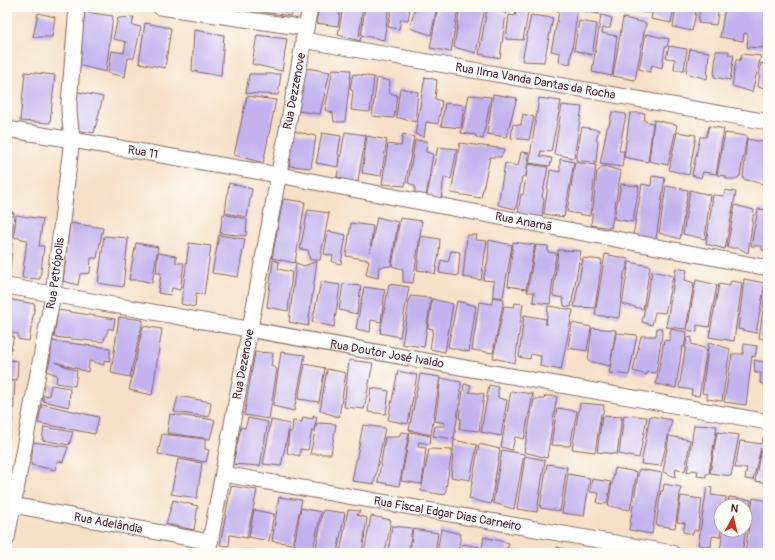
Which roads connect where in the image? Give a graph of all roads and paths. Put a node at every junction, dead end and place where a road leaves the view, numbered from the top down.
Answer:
1 (77, 7) edge
2 (160, 7) edge
3 (310, 7) edge
4 (218, 11) edge
5 (305, 34) junction
6 (768, 122) edge
7 (7, 129) edge
8 (72, 139) junction
9 (279, 175) junction
10 (768, 268) edge
11 (7, 286) edge
12 (53, 294) junction
13 (249, 329) junction
14 (768, 422) edge
15 (223, 474) junction
16 (10, 505) edge
17 (7, 538) edge
18 (209, 547) edge
19 (672, 553) edge

1 - 8 street, Rua Petrópolis
2 - 4 street, Rua Ilma Vanda Dantas da Rocha
3 - 5 street, Rua Dezzenove
4 - 5 street, Rua Ilma Vanda Dantas da Rocha
5 - 6 street, Rua Ilma Vanda Dantas da Rocha
5 - 9 street, Rua Dezzenove
7 - 8 street, Rua 11
8 - 9 street, Rua 11
8 - 12 street, Rua Petrópolis
9 - 10 street, Rua Anamã
9 - 13 street, Rua Dezenove
11 - 12 street, Rua Doutor José Ivaldo
12 - 13 street, Rua Doutor José Ivaldo
12 - 16 street, Rua Petrópolis
13 - 14 street, Rua Doutor José Ivaldo
13 - 15 street, Rua Dezenove
15 - 18 street, Rua Dezenove
15 - 19 street, Rua Fiscal Edgar Dias Carneiro
16 - 17 street, Rua Petrópolis
16 - 18 street, Rua Adelândia

